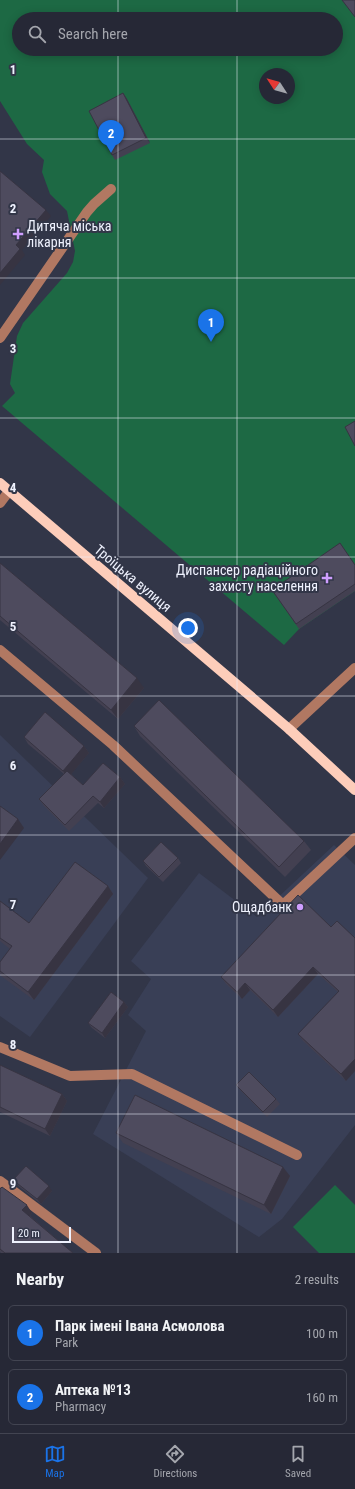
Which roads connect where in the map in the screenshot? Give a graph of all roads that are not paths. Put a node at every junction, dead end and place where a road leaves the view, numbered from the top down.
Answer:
1 (111, 189) dead end
2 (0, 338) edge
3 (0, 483) edge
4 (9, 491) junction
5 (0, 503) edge
6 (0, 650) edge
7 (355, 668) edge
8 (289, 729) junction
9 (355, 790) edge
10 (355, 838) edge
11 (0, 1047) edge
12 (297, 1155) dead end
13 (0, 1181) edge
14 (96, 1253) edge

1 - 2 street
3 - 4 main road, Троїцька вулиця
4 - 5 street
4 - 8 main road, Троїцька вулиця
6 - 10 street
7 - 8 street
8 - 9 main road, Троїцька вулиця
11 - 12 street
13 - 14 street

